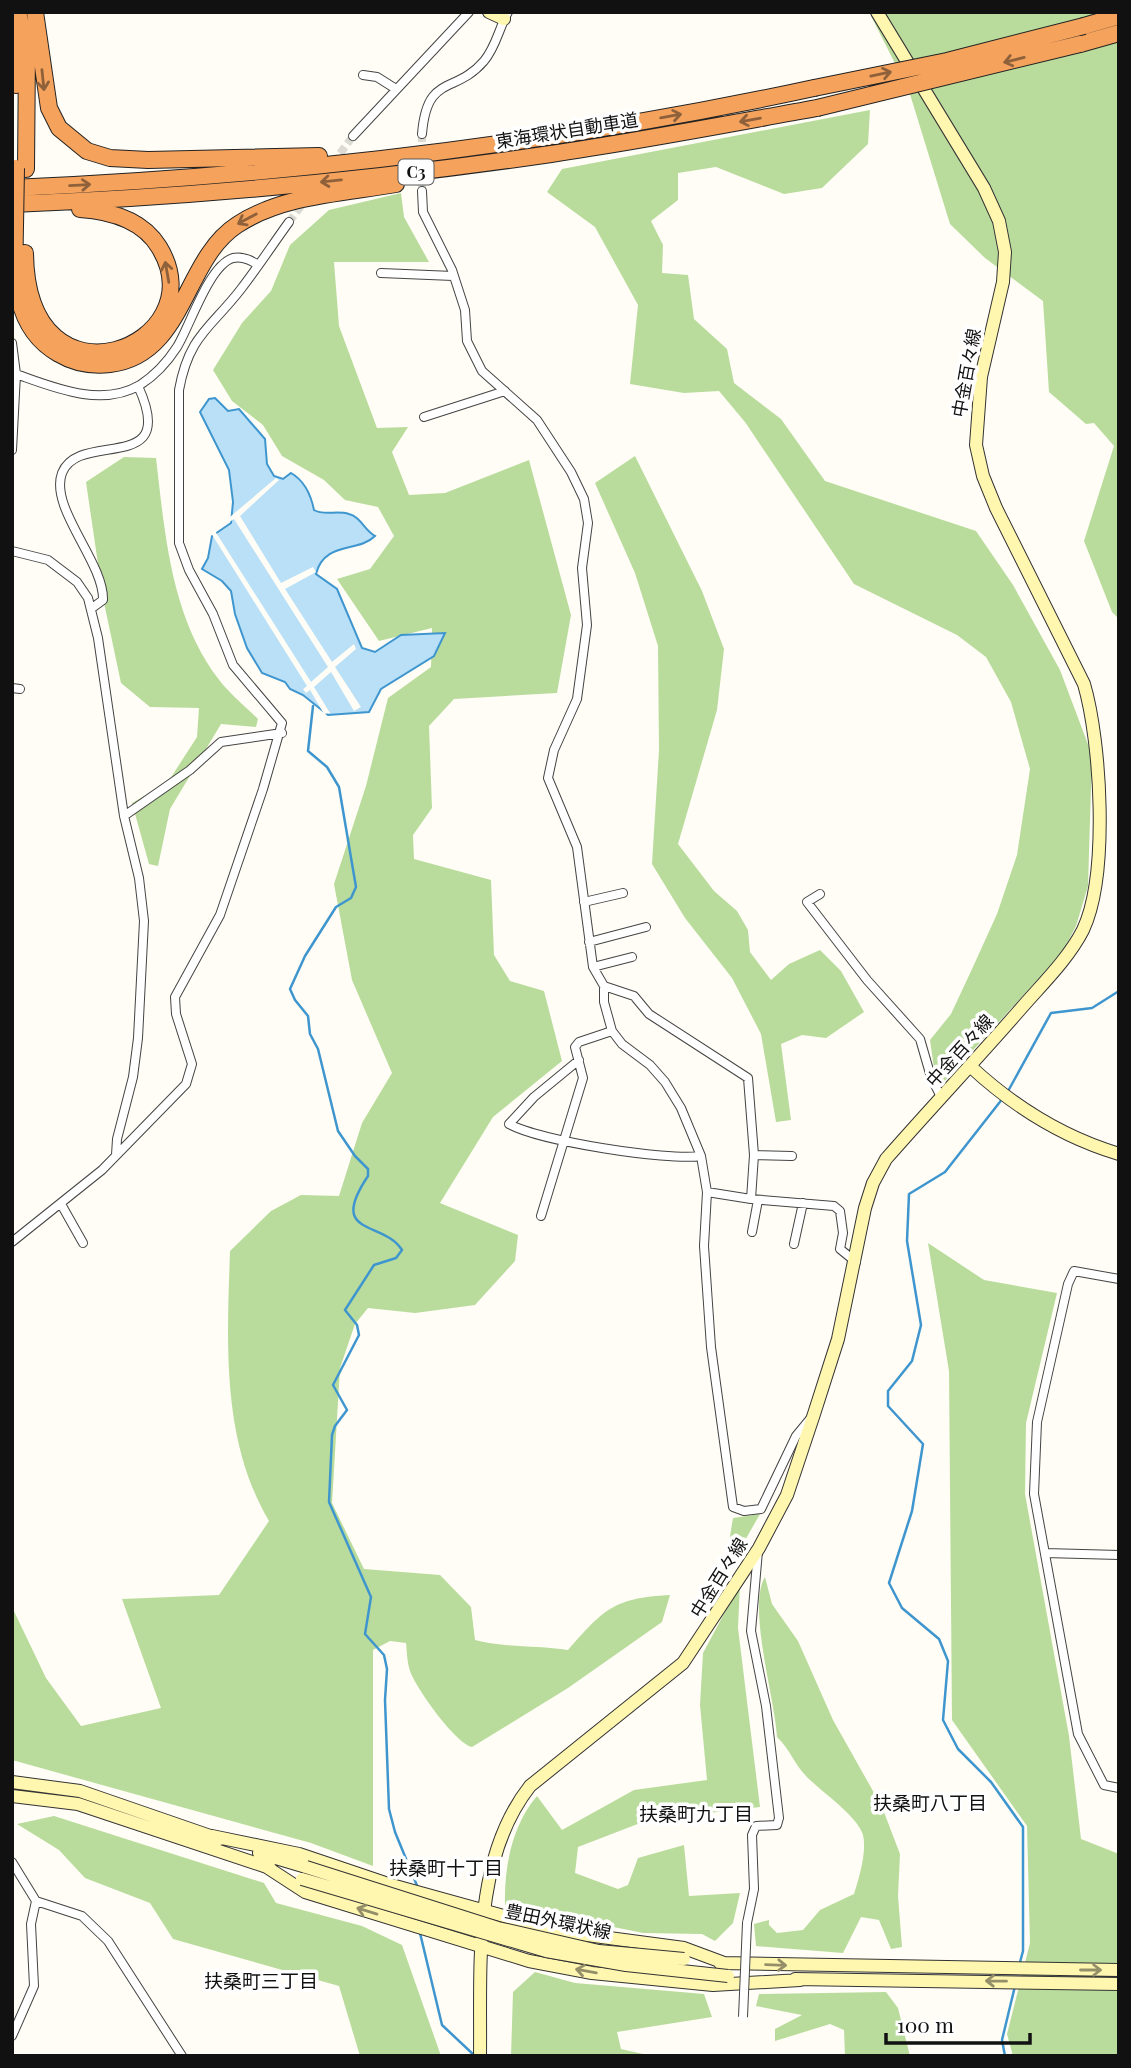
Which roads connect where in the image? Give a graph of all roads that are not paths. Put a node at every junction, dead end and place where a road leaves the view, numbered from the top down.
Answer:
1 (18, 12) edge
2 (35, 12) edge
3 (469, 12) edge
4 (489, 12) edge
5 (877, 12) edge
6 (506, 16) edge
7 (1119, 16) edge
8 (12, 32) edge
9 (1119, 33) edge
10 (363, 75) dead end
11 (396, 89) junction
12 (422, 134) tunnel mouth
13 (353, 136) tunnel mouth
14 (551, 136) junction
15 (553, 154) junction
16 (21, 169) junction
17 (12, 188) edge
18 (422, 191) tunnel mouth
19 (12, 204) edge
20 (17, 221) edge
21 (289, 222) tunnel mouth
22 (258, 264) junction
23 (381, 273) dead end
24 (453, 276) junction
25 (12, 343) edge
26 (16, 374) junction
27 (138, 386) junction
28 (505, 391) junction
29 (424, 417) dead end
30 (12, 450) edge
31 (12, 551) edge
32 (92, 608) junction
33 (282, 733) junction
34 (124, 816) junction
35 (623, 893) dead end
36 (820, 894) dead end
37 (584, 902) junction
38 (646, 927) dead end
39 (589, 942) junction
40 (632, 957) dead end
41 (593, 967) junction
42 (604, 986) junction
43 (612, 1031) junction
44 (579, 1060) junction
45 (970, 1066) junction
46 (941, 1097) junction
47 (563, 1140) junction
48 (1119, 1154) edge
49 (754, 1155) junction
50 (117, 1156) junction
51 (701, 1156) junction
52 (792, 1156) dead end
53 (707, 1192) junction
54 (755, 1200) junction
55 (803, 1203) junction
56 (61, 1204) junction
57 (541, 1216) dead end
58 (752, 1232) dead end
59 (12, 1242) edge
60 (83, 1243) dead end
61 (794, 1244) dead end
62 (856, 1262) junction
63 (1119, 1279) edge
64 (814, 1414) junction
65 (758, 1548) junction
66 (1045, 1553) junction
67 (1119, 1555) edge
68 (12, 1782) edge
69 (1119, 1787) edge
70 (53, 1792) junction
71 (12, 1796) edge
72 (212, 1836) junction
73 (12, 1862) edge
74 (265, 1866) junction
75 (304, 1873) junction
76 (36, 1901) junction
77 (484, 1912) junction
78 (482, 1948) junction
79 (728, 1970) junction
80 (1119, 1970) edge
81 (888, 1973) junction
82 (1064, 1976) junction
83 (800, 1980) junction
84 (1119, 1984) edge
85 (743, 2017) dead end
86 (12, 2036) edge
87 (182, 2056) edge
88 (480, 2056) edge

1 - 16 highway
2 -> 14 highway
3 - 11 street
4 - 6 street
5 - 45 street, 中金百々線
6 - 12 street
14 -> 7 highway, 東海環状自動車道 / C3, bridge
8 - 16 highway
9 -> 15 highway, 東海環状自動車道 / C3, bridge
10 - 11 street
11 - 13 street
17 -> 14 highway, 東海環状自動車道 / C3
15 -> 19 highway, 東海環状自動車道 / C3
15 -> 20 highway
16 - 20 highway, bridge
18 - 24 street
20 -> 20 highway
21 - 22 street
22 - 27 street
22 - 33 street
23 - 24 street
24 - 28 street
25 - 26 street
26 - 27 street
26 - 30 street
27 - 32 street
28 - 29 street
28 - 37 street
31 - 32 street
32 - 34 street
33 - 34 street
33 - 50 street
34 - 50 street
35 - 37 street
36 - 46 street
37 - 39 street
38 - 39 street
39 - 41 street
40 - 41 street
41 - 42 street
42 - 43 street
42 - 49 street
43 - 44 street
43 - 51 street
44 - 47 street
44 - 47 street
45 - 46 street, 中金百々線
45 - 48 street
46 - 62 street, 中金百々線
47 - 51 street
47 - 57 street
49 - 52 street
49 - 54 street
50 - 56 street
51 - 53 street
53 - 54 street
53 - 64 street
54 - 55 street
54 - 58 street
55 - 61 street
55 - 62 street
56 - 59 street
56 - 60 street
62 - 64 street, 中金百々線
63 - 66 street
64 - 65 street, 中金百々線
65 - 77 street, 中金百々線
65 - 85 street, bridge
66 - 67 street
66 - 69 street
68 - 70 street, 豊田外環状線
70 - 71 street, 豊田外環状線
70 - 72 street, 豊田外環状線
70 - 74 street, 豊田外環状線
72 - 75 street, 豊田外環状線
72 - 77 street
73 - 76 street
74 - 75 street, 豊田外環状線
78 -> 74 street
75 - 79 street, 豊田外環状線, bridge
75 - 79 street, 豊田外環状線, bridge
76 - 86 street
76 - 87 street
77 - 78 street, 中金百々線
77 - 79 street
83 -> 78 street
78 - 88 street, 中金百々線
79 -> 81 street, 豊田外環状線
79 - 83 street, 豊田外環状線
82 -> 80 street, 豊田外環状線
81 - 82 street, 豊田外環状線
81 - 83 street, 豊田外環状線
82 - 84 street, 豊田外環状線

